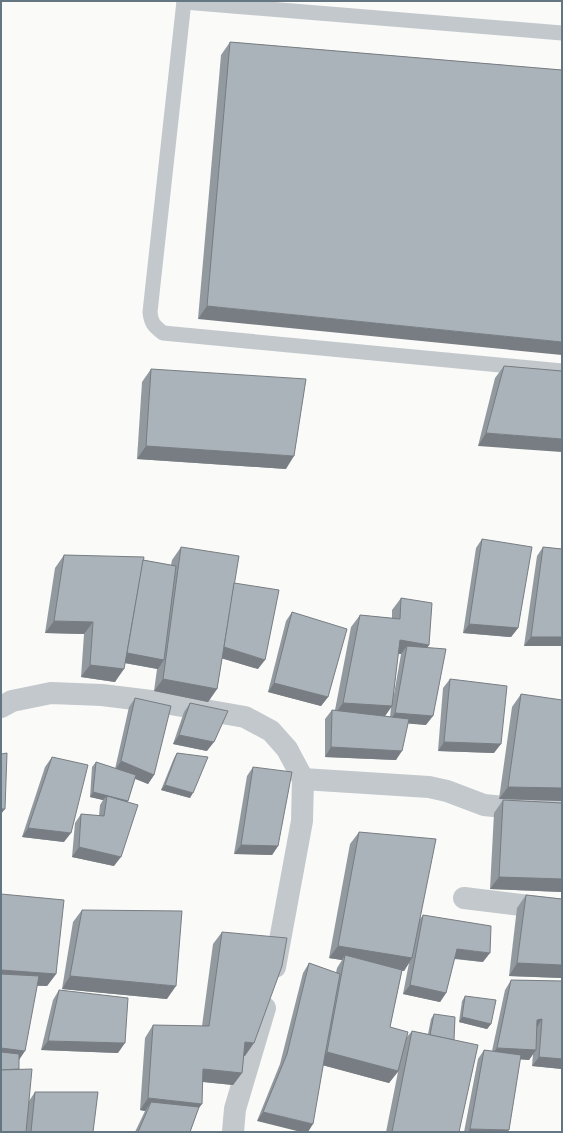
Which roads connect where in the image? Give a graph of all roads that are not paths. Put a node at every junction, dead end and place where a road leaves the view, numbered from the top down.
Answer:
1 (184, 2) edge
2 (562, 33) edge
3 (562, 371) edge
4 (1, 707) edge
5 (303, 779) junction
6 (562, 809) edge
7 (464, 898) dead end
8 (562, 910) edge
9 (233, 1132) edge

1 - 2 lane
1 - 3 lane
4 - 5 street
5 - 6 street
5 - 9 street
7 - 8 street

